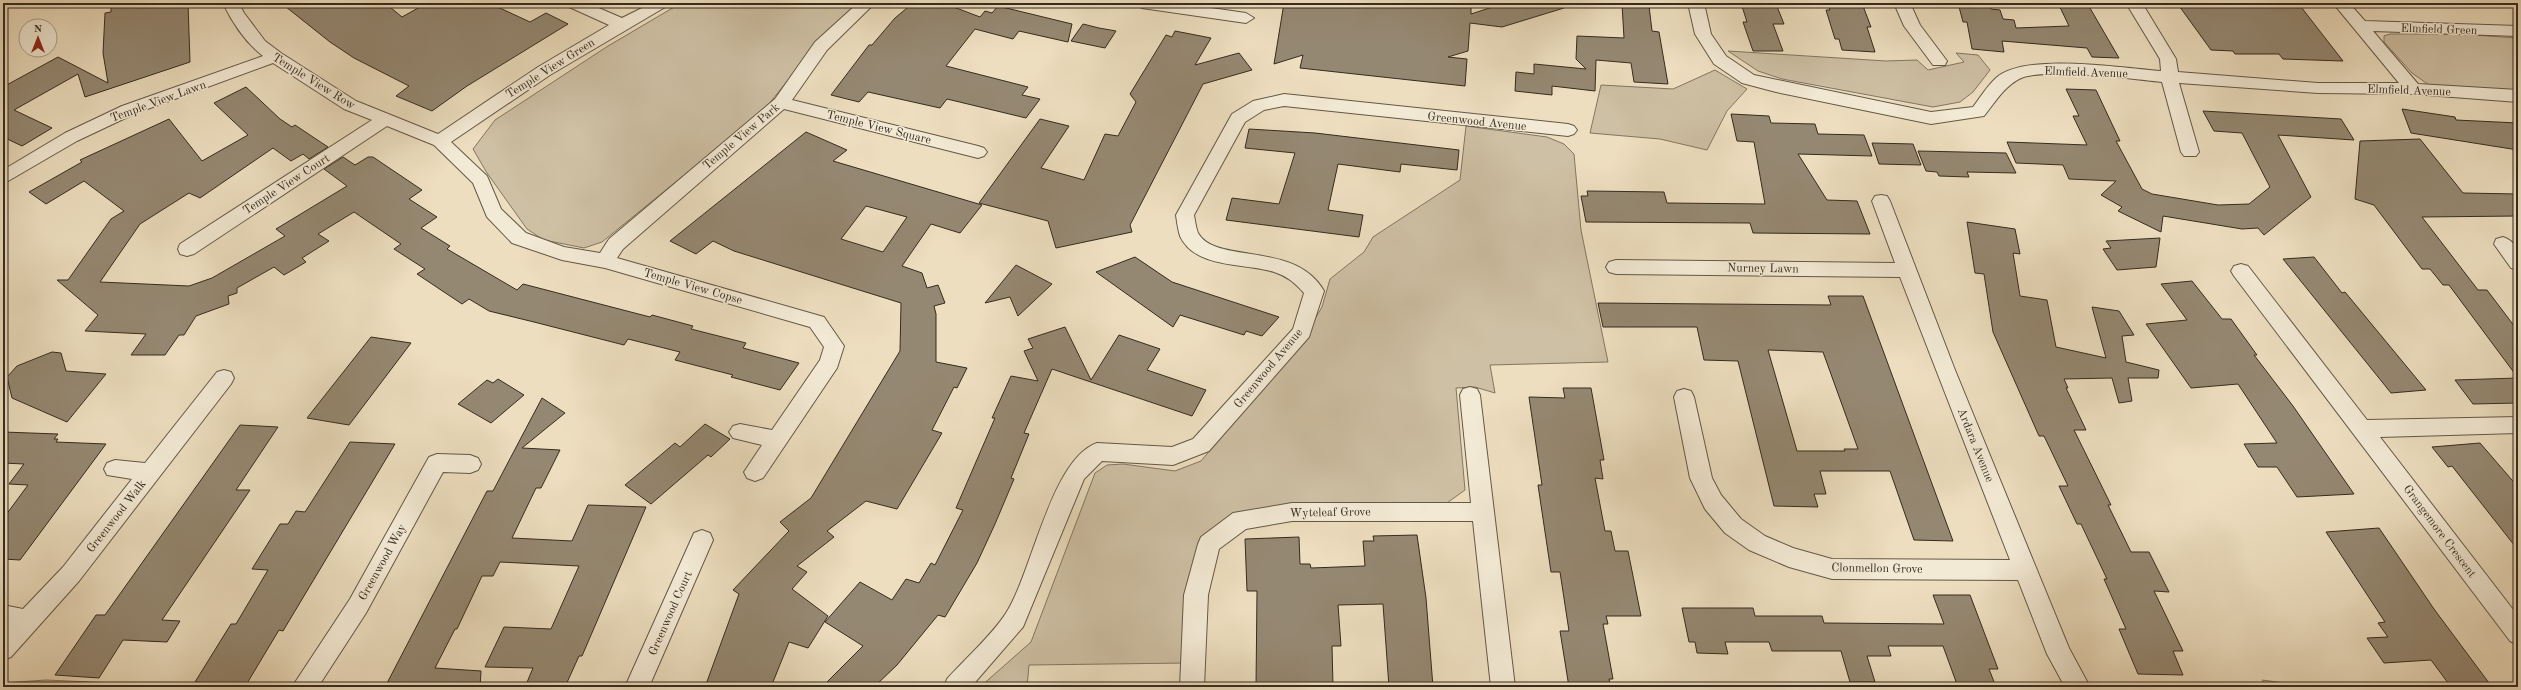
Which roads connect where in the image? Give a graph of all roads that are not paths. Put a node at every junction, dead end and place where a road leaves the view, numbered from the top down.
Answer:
1 (231, 3) edge
2 (574, 3) edge
3 (664, 3) edge
4 (868, 3) edge
5 (1142, 3) edge
6 (1696, 3) edge
7 (1902, 3) edge
8 (2134, 3) edge
9 (2341, 3) edge
10 (1246, 18) dead end
11 (622, 24) junction
12 (2361, 26) junction
13 (2518, 31) edge
14 (275, 57) junction
15 (1939, 61) dead end
16 (2170, 77) junction
17 (2413, 89) junction
18 (2518, 96) edge
19 (781, 103) junction
20 (386, 119) junction
21 (1568, 130) dead end
22 (440, 142) junction
23 (978, 152) dead end
24 (2190, 152) dead end
25 (3, 178) edge
26 (1881, 201) dead end
27 (2503, 244) dead end
28 (186, 249) dead end
29 (605, 261) junction
30 (2518, 263) edge
31 (1616, 266) dead end
32 (1909, 270) junction
33 (2241, 271) dead end
34 (224, 378) dead end
35 (1470, 395) dead end
36 (1684, 397) dead end
37 (2518, 425) edge
38 (2362, 429) junction
39 (740, 432) dead end
40 (777, 439) junction
41 (470, 464) dead end
42 (115, 469) dead end
43 (150, 472) junction
44 (755, 472) dead end
45 (1484, 512) junction
46 (702, 540) dead end
47 (2027, 570) junction
48 (3, 615) edge
49 (27, 620) junction
50 (2518, 634) edge
51 (3, 649) edge
52 (304, 687) edge
53 (637, 687) edge
54 (956, 687) edge
55 (1192, 687) edge
56 (1503, 687) edge
57 (2078, 687) edge

1 - 14 street, Temple View Row
2 - 11 street
3 - 11 street, Temple View Green
4 - 19 street, Temple View Park
5 - 10 street
6 - 16 street, Elmfield Avenue
7 - 15 street
8 - 16 street
9 - 12 street
11 - 22 street, Temple View Green
12 - 13 street, Elmfield Green
12 - 17 street
14 - 20 street, Temple View Row
14 - 25 street, Temple View Lawn
16 - 17 street, Elmfield Avenue
16 - 24 street
17 - 18 street, Elmfield Avenue
19 - 23 street, Temple View Square
19 - 29 street, Temple View Park
20 - 22 street, Temple View Row
20 - 28 street, Temple View Court
21 - 54 street, Greenwood Avenue
22 - 29 street, Temple View Copse
26 - 32 street, Ardara Avenue
27 - 30 street
29 - 40 street, Temple View Copse
31 - 32 street, Nurney Lawn
32 - 47 street, Ardara Avenue
33 - 38 street, Grangemore Crescent
34 - 43 street, Greenwood Walk
35 - 45 street
36 - 47 street, Clonmellon Grove
37 - 38 street
38 - 50 street, Grangemore Crescent
39 - 40 street
40 - 44 street, Temple View Copse
41 - 52 street, Greenwood Way
42 - 43 street
43 - 49 street, Greenwood Walk
45 - 55 street, Wyteleaf Grove
45 - 56 street
46 - 53 street, Greenwood Court
47 - 57 street, Ardara Avenue
48 - 49 street
49 - 51 street, Greenwood Walk

